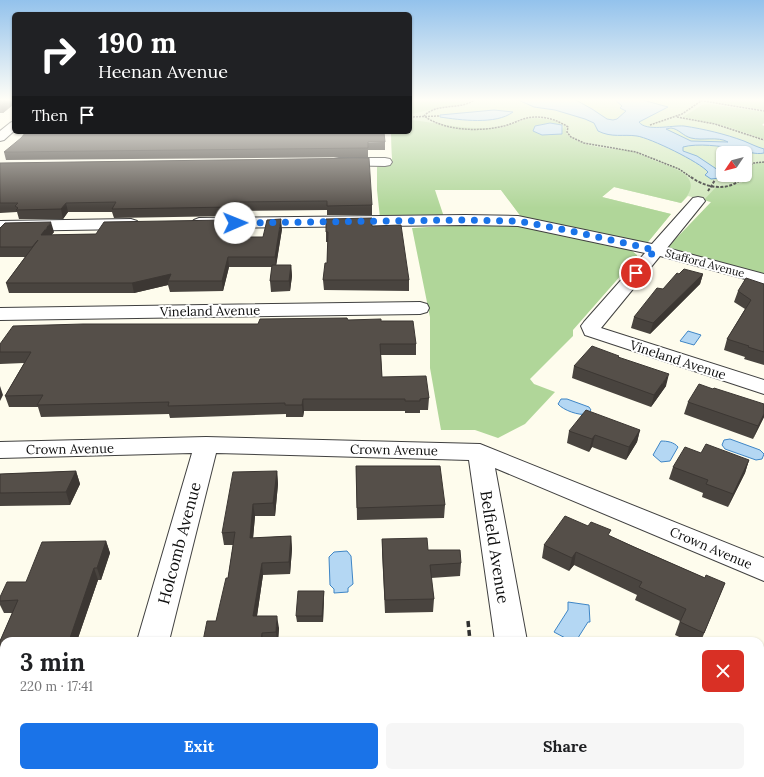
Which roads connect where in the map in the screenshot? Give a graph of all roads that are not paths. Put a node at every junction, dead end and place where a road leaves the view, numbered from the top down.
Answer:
1 (385, 162) dead end
2 (330, 163) edge
3 (698, 201) dead end
4 (144, 224) edge
5 (184, 224) edge
6 (0, 226) edge
7 (655, 250) junction
8 (764, 279) edge
9 (420, 308) dead end
10 (0, 314) edge
11 (764, 387) edge
12 (206, 445) junction
13 (0, 450) edge
14 (480, 452) junction
15 (764, 570) edge
16 (154, 637) edge
17 (510, 637) edge

1 - 2 street
3 - 7 street
4 - 6 street
5 - 7 street, Stafford Avenue
7 - 8 street, Stafford Avenue
7 - 11 street, Vineland Avenue
9 - 10 street, Vineland Avenue
12 - 13 street, Crown Avenue
12 - 14 street, Crown Avenue
12 - 16 street, Holcomb Avenue
14 - 15 street, Crown Avenue
14 - 17 street, Belfield Avenue

